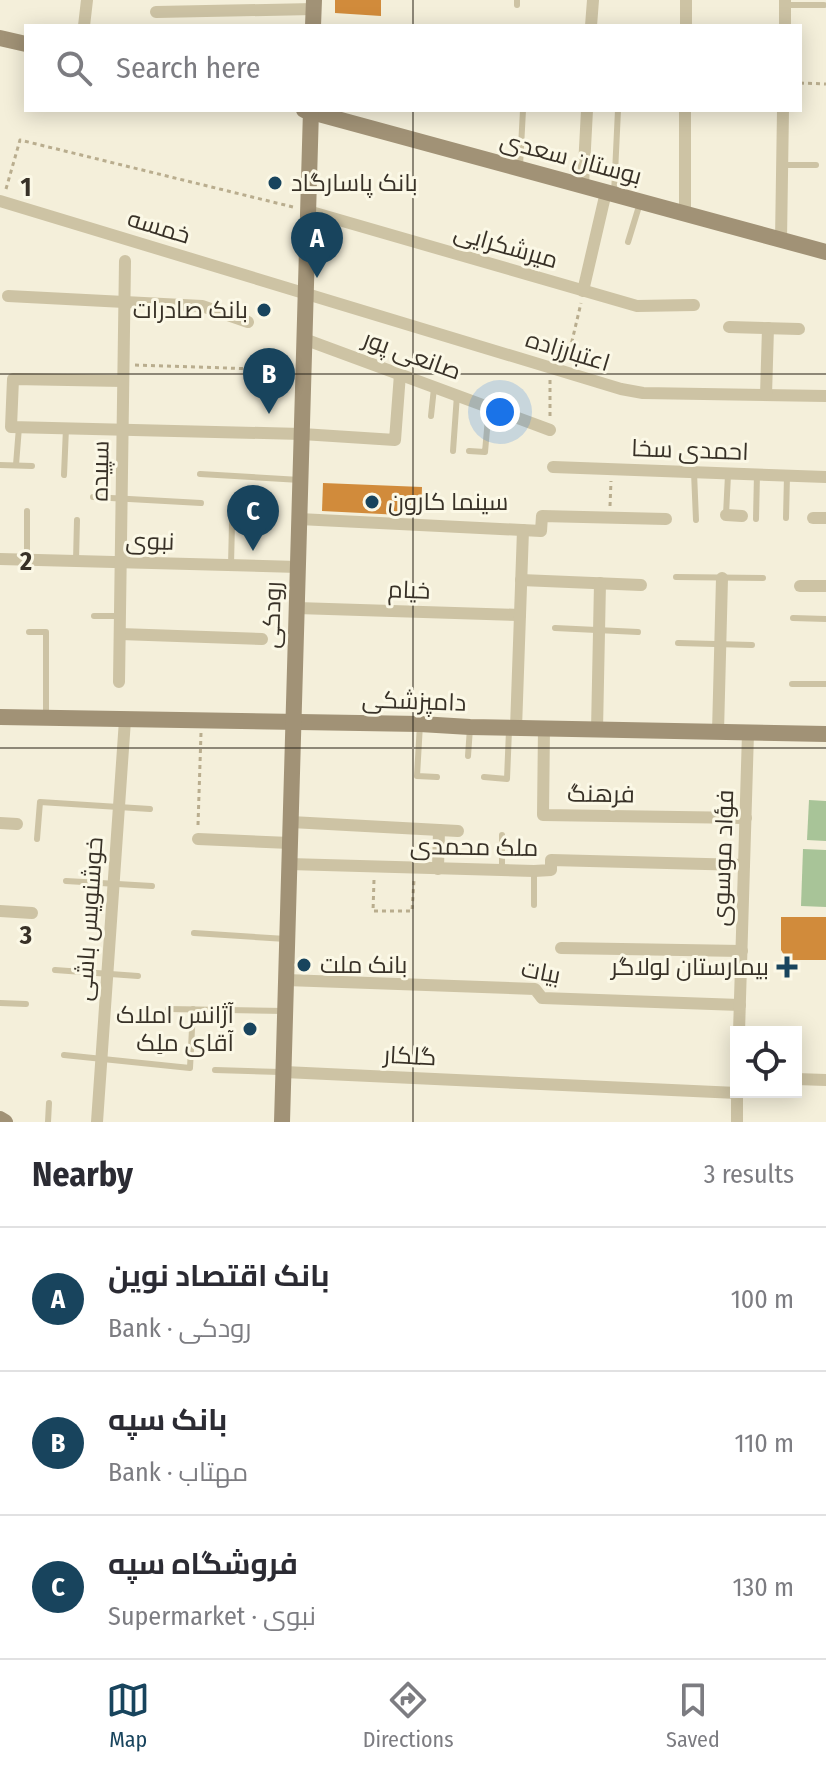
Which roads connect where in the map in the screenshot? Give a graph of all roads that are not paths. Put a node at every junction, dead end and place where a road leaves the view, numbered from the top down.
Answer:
1 (87, 0) edge
2 (593, 0) edge
3 (686, 0) edge
4 (785, 2) edge
5 (824, 5) dead end
6 (156, 12) dead end
7 (314, 12) edge
8 (84, 24) edge
9 (591, 24) edge
10 (686, 24) edge
11 (785, 24) edge
12 (0, 38) edge
13 (24, 44) edge
14 (308, 112) edge
15 (312, 112) edge
16 (523, 112) edge
17 (587, 112) edge
18 (618, 112) edge
19 (685, 112) edge
20 (783, 112) edge
21 (782, 165) junction
22 (816, 165) dead end
23 (519, 169) junction
24 (583, 186) junction
25 (610, 193) junction
26 (640, 201) junction
27 (1, 202) edge
28 (308, 211) junction
29 (685, 214) junction
30 (781, 240) junction
31 (628, 242) dead end
32 (826, 252) edge
33 (125, 261) dead end
34 (583, 291) junction
35 (305, 295) junction
36 (8, 296) dead end
37 (124, 303) junction
38 (694, 305) dead end
39 (248, 322) dead end
40 (729, 327) dead end
41 (768, 328) junction
42 (799, 329) dead end
43 (304, 339) junction
44 (400, 374) junction
45 (123, 381) junction
46 (434, 387) junction
47 (457, 395) junction
48 (766, 395) junction
49 (826, 396) edge
50 (489, 407) junction
51 (431, 416) dead end
52 (19, 427) junction
53 (66, 428) junction
54 (123, 430) junction
55 (550, 430) dead end
56 (302, 434) junction
57 (453, 451) dead end
58 (469, 451) dead end
59 (0, 465) edge
60 (16, 465) junction
61 (32, 466) dead end
62 (553, 467) dead end
63 (694, 472) junction
64 (728, 473) junction
65 (200, 474) dead end
66 (757, 474) junction
67 (64, 475) dead end
68 (787, 476) junction
69 (826, 477) edge
70 (300, 480) junction
71 (93, 497) dead end
72 (122, 498) junction
73 (201, 503) dead end
74 (27, 511) dead end
75 (726, 515) joint
76 (742, 516) dead end
77 (786, 518) dead end
78 (299, 519) junction
79 (666, 519) dead end
80 (756, 519) dead end
81 (77, 520) dead end
82 (696, 520) dead end
83 (232, 523) dead end
84 (523, 530) junction
85 (0, 559) edge
86 (27, 560) junction
87 (76, 561) junction
88 (121, 562) junction
89 (231, 565) junction
90 (298, 567) junction
91 (676, 577) dead end
92 (722, 578) junction
93 (763, 578) dead end
94 (521, 580) junction
95 (600, 583) junction
96 (641, 585) dead end
97 (800, 586) dead end
98 (826, 586) edge
99 (297, 608) junction
100 (520, 615) junction
101 (94, 616) dead end
102 (120, 616) junction
103 (793, 618) dead end
104 (826, 619) edge
105 (555, 628) dead end
106 (599, 630) junction
107 (29, 632) dead end
108 (638, 632) dead end
109 (120, 634) junction
110 (262, 639) dead end
111 (678, 643) dead end
112 (720, 644) junction
113 (752, 645) dead end
114 (119, 682) dead end
115 (792, 684) dead end
116 (826, 684) edge
117 (0, 717) edge
118 (46, 718) junction
119 (125, 720) junction
120 (293, 723) junction
121 (420, 724) junction
122 (470, 727) junction
123 (513, 728) junction
124 (544, 728) junction
125 (597, 730) junction
126 (718, 732) junction
127 (748, 733) junction
128 (826, 734) edge
129 (468, 756) dead end
130 (437, 777) dead end
131 (484, 777) dead end
132 (119, 807) junction
133 (150, 809) dead end
134 (746, 818) junction
135 (291, 822) junction
136 (0, 823) edge
137 (17, 824) dead end
138 (439, 830) junction
139 (458, 831) dead end
140 (502, 835) dead end
141 (37, 839) dead end
142 (198, 839) road end
143 (290, 843) junction
144 (289, 864) junction
145 (744, 865) junction
146 (438, 869) junction
147 (502, 870) junction
148 (534, 871) junction
149 (66, 881) dead end
150 (114, 884) junction
151 (152, 886) dead end
152 (534, 905) dead end
153 (0, 911) edge
154 (32, 913) dead end
155 (194, 933) dead end
156 (287, 939) junction
157 (561, 948) dead end
158 (742, 951) junction
159 (55, 970) dead end
160 (108, 974) junction
161 (138, 976) dead end
162 (286, 980) junction
163 (0, 1003) edge
164 (26, 1004) dead end
165 (740, 1005) junction
166 (168, 1009) dead end
167 (193, 1009) junction
168 (285, 1011) junction
169 (739, 1026) edge
170 (64, 1055) dead end
171 (102, 1059) junction
172 (215, 1070) dead end
173 (284, 1072) junction
174 (802, 1079) edge
175 (826, 1080) edge
176 (730, 1092) edge
177 (737, 1098) edge
178 (49, 1103) dead end
179 (0, 1119) edge
180 (5, 1122) edge
181 (48, 1122) edge
182 (97, 1122) edge
183 (282, 1122) edge
184 (737, 1122) edge

1 - 8 street
2 - 9 street
3 - 10 street
4 - 5 lane
4 - 11 street
6 - 7 street
12 - 13 main road
14 - 28 main road, رودکی
15 - 23 main road, بوستان سعدی
16 - 23 lane
17 - 24 street
18 - 25 lane
19 - 29 street
20 - 21 street
21 - 22 lane
21 - 30 street
23 - 24 main road, بوستان سعدی
24 - 25 main road, بوستان سعدی
25 - 26 main road, بوستان سعدی
25 - 34 street
26 - 29 main road, بوستان سعدی
26 - 31 lane
27 - 35 street, خمسه
28 - 34 street, میرشکرایی
28 - 35 main road, رودکی
29 - 30 main road, بوستان سعدی
30 - 32 main road, بوستان سعدی
33 - 37 street, سپیده
34 - 38 street, میرشکرایی
35 - 43 main road, رودکی
35 - 48 street, اعتبارزاده
36 - 37 street
37 - 39 street
37 - 45 street, سپیده
40 - 41 street
41 - 42 street
41 - 48 street
43 - 44 street, صانعی پور
43 - 56 main road, رودکی
44 - 46 street, صانعی پور
44 - 56 street
45 - 52 street
45 - 54 street, سپیده
46 - 47 street, صانعی پور
46 - 51 lane
47 - 50 street, صانعی پور
47 - 57 lane
48 - 49 street, اعتبارزاده
50 - 55 street, صانعی پور
50 - 58 lane
52 - 53 street
52 - 60 lane
53 - 54 street
53 - 67 lane
54 - 56 street
54 - 72 street, سپیده
56 - 70 main road, رودکی
59 - 60 lane
60 - 61 lane
62 - 63 street, احمدی سخا
63 - 64 street, احمدی سخا
63 - 82 lane
64 - 66 street, احمدی سخا
64 - 75 lane
65 - 70 lane
66 - 68 street, احمدی سخا
66 - 80 lane
68 - 69 street, احمدی سخا
68 - 77 lane
70 - 78 main road, رودکی
71 - 72 lane
72 - 73 lane
72 - 88 street, سپیده
74 - 86 lane
75 - 76 street
78 - 84 street
78 - 90 main road, رودکی
79 - 84 street
81 - 87 lane
83 - 89 lane
84 - 94 street
85 - 86 street, نبوی
86 - 87 street, نبوی
87 - 88 street, نبوی
88 - 89 street, نبوی
88 - 102 street, سپیده
89 - 90 street, نبوی
90 - 99 main road, رودکی
91 - 92 lane
92 - 93 lane
92 - 112 street
94 - 95 street
94 - 100 street
95 - 96 street
95 - 106 street
97 - 98 street
99 - 100 street, خیام
99 - 120 main road, رودکی
100 - 123 street
101 - 102 lane
102 - 109 street, سپیده
103 - 104 lane
105 - 106 lane
106 - 108 lane
106 - 125 street
107 - 118 lane
109 - 110 street
109 - 114 street, سپیده
111 - 112 lane
112 - 113 lane
112 - 126 street
115 - 116 lane
117 - 118 main road, دامپزشکی
118 - 119 main road, دامپزشکی
119 - 120 main road, دامپزشکی
119 - 132 street, خوشنویس باشی
120 - 121 main road, دامپزشکی
120 - 135 main road, رودکی
121 - 122 main road, دامپزشکی
121 - 130 lane
122 - 123 main road, دامپزشکی
122 - 129 lane
123 - 124 main road, دامپزشکی
123 - 131 lane
124 - 125 main road, دامپزشکی
124 - 134 street, فرهنگ
125 - 126 main road, دامپزشکی
126 - 127 main road, دامپزشکی
127 - 128 main road, دامپزشکی
127 - 134 street, فؤاد موسوی
132 - 133 lane
132 - 141 lane
132 - 150 street, خوشنویس باشی
134 - 145 street, فؤاد موسوی
135 - 138 street
135 - 143 main road, رودکی
136 - 137 street
138 - 139 street
138 - 146 street
140 - 147 lane
142 - 143 street
143 - 144 main road, رودکی
144 - 146 street, ملک محمدی
144 - 156 main road, رودکی
145 - 148 street, ملک محمدی
145 - 158 street, فؤاد موسوی
146 - 147 street, ملک محمدی
147 - 148 street, ملک محمدی
148 - 152 lane
149 - 150 lane
150 - 151 lane
150 - 160 street, خوشنویس باشی
153 - 154 street
155 - 156 lane
156 - 162 main road, رودکی
157 - 158 street
158 - 165 street, فؤاد موسوی
159 - 160 lane
160 - 161 lane
160 - 171 street, خوشنویس باشی
162 - 165 street, بیات
162 - 168 main road, رودکی
163 - 164 lane
165 - 169 street, فؤاد موسوی
166 - 167 lane
167 - 168 lane
167 - 171 lane
168 - 173 main road, رودکی
170 - 171 lane
171 - 182 street, خوشنویس باشی
172 - 173 lane
173 - 176 street, گلکار
173 - 183 main road, رودکی
174 - 175 street
177 - 184 street
178 - 181 lane
179 - 180 main road

